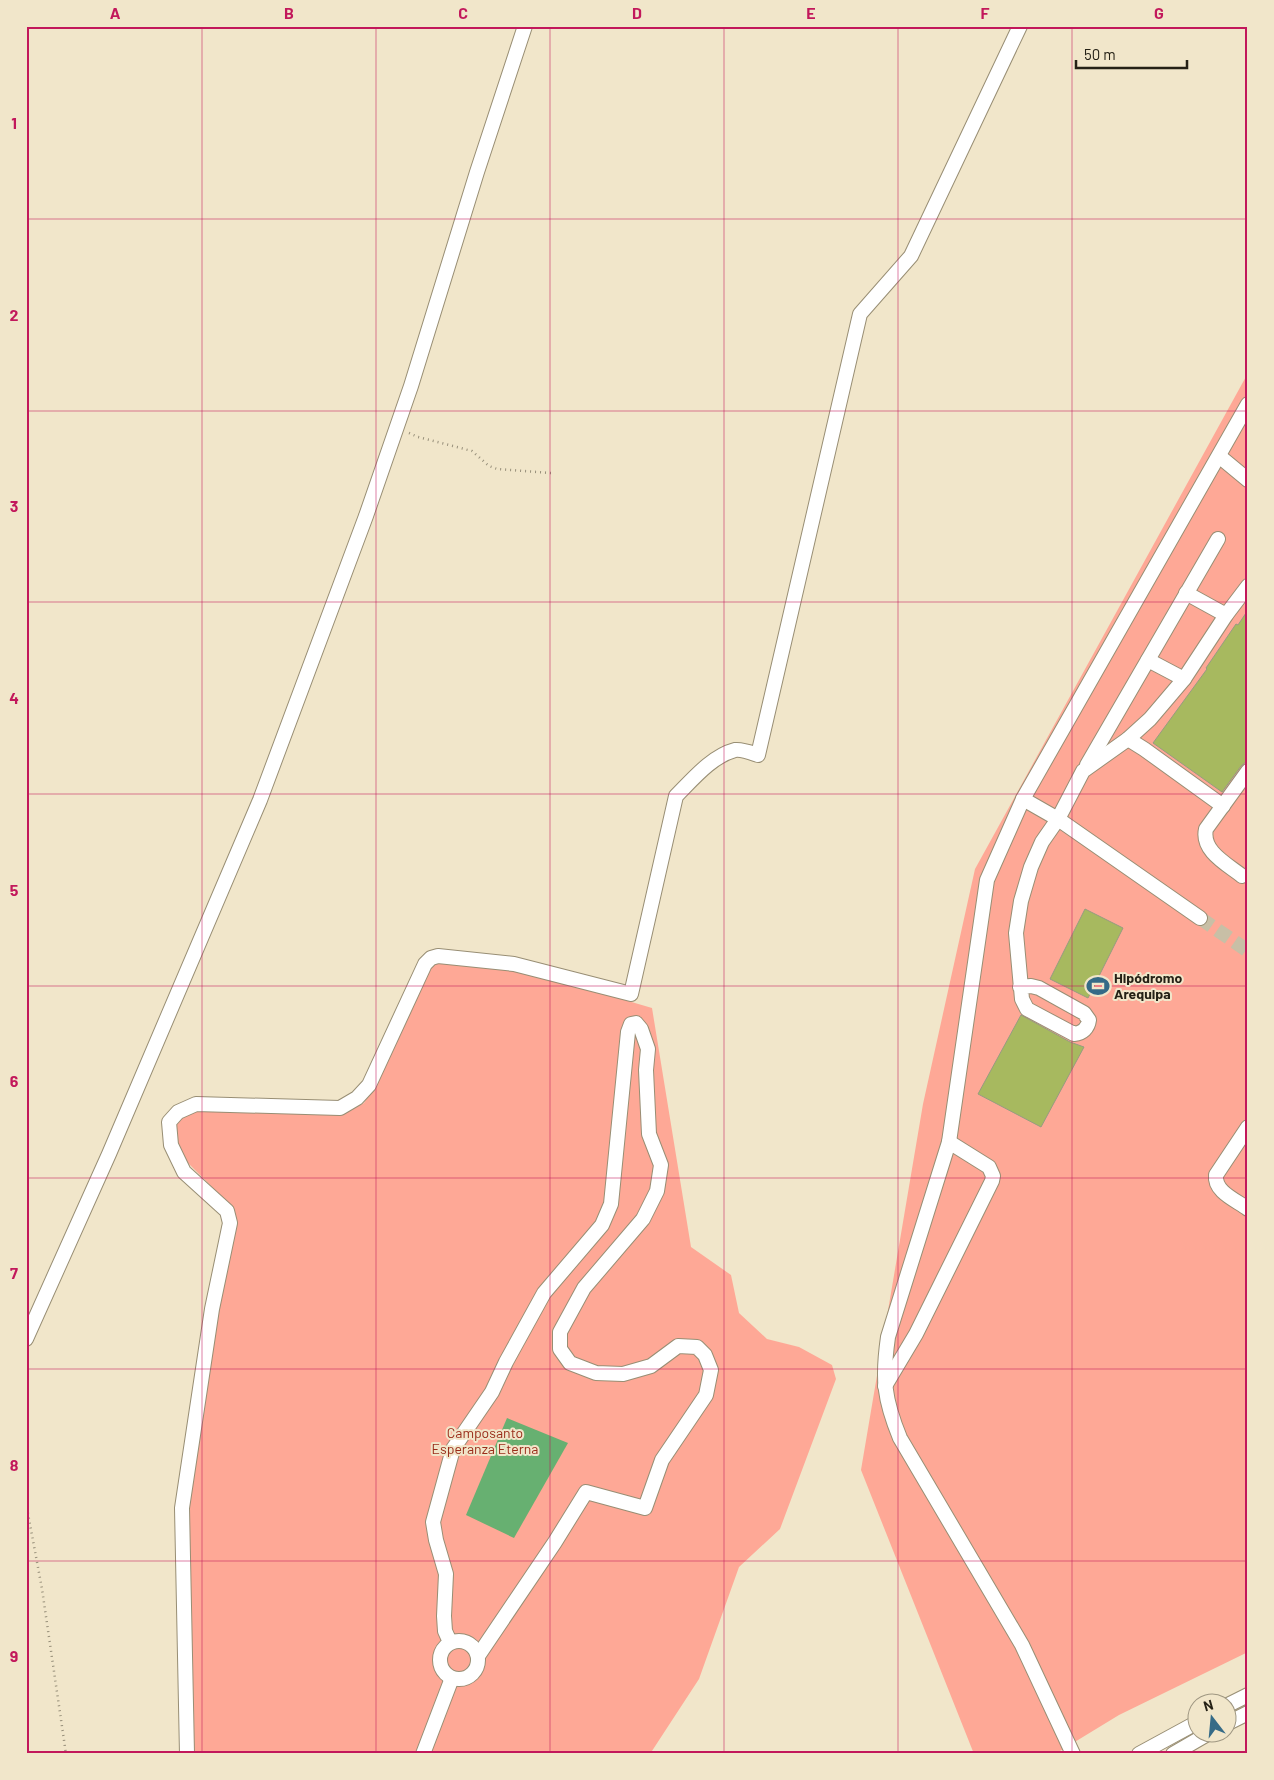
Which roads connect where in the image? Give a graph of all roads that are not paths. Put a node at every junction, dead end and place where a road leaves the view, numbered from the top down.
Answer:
1 (525, 26) edge
2 (1020, 26) edge
3 (1248, 404) edge
4 (1219, 456) junction
5 (1248, 480) edge
6 (1218, 539) dead end
7 (1248, 586) edge
8 (1186, 593) junction
9 (1226, 615) junction
10 (1148, 660) junction
11 (1184, 679) junction
12 (1128, 739) junction
13 (1083, 771) junction
14 (1248, 771) edge
15 (1023, 799) junction
16 (1223, 806) junction
17 (1058, 819) junction
18 (1242, 876) dead end
19 (1200, 918) tunnel mouth
20 (1020, 987) junction
21 (1248, 1127) edge
22 (949, 1142) junction
23 (1247, 1205) edge
24 (26, 1339) edge
25 (884, 1387) junction
26 (450, 1642) junction
27 (478, 1656) junction
28 (452, 1678) junction
29 (1248, 1695) edge
30 (1236, 1701) edge
31 (1248, 1712) edge
32 (1236, 1719) edge
33 (1186, 1728) edge
34 (1194, 1742) edge
35 (187, 1754) edge
36 (423, 1754) edge
37 (1073, 1754) edge
38 (1139, 1754) edge
39 (1173, 1754) edge

1 - 24 street
2 - 35 street
3 - 4 street
4 - 5 street
4 - 15 street
6 - 8 street
7 - 9 street
8 - 9 street
8 - 10 street
9 - 11 street
10 - 11 street
10 - 13 street
11 - 12 street
12 - 13 street
12 - 16 street
13 - 17 street
14 - 16 street
15 - 17 street
15 - 22 street
16 - 18 street
17 - 19 street
17 - 20 street
20 - 20 street
21 - 23 street
22 - 25 street
22 - 25 street
25 - 37 street
26 - 27 street
26 - 27 street
26 - 28 street
27 - 28 street
28 - 36 street
29 - 30 street
31 - 32 street
33 - 38 street
34 - 39 street

